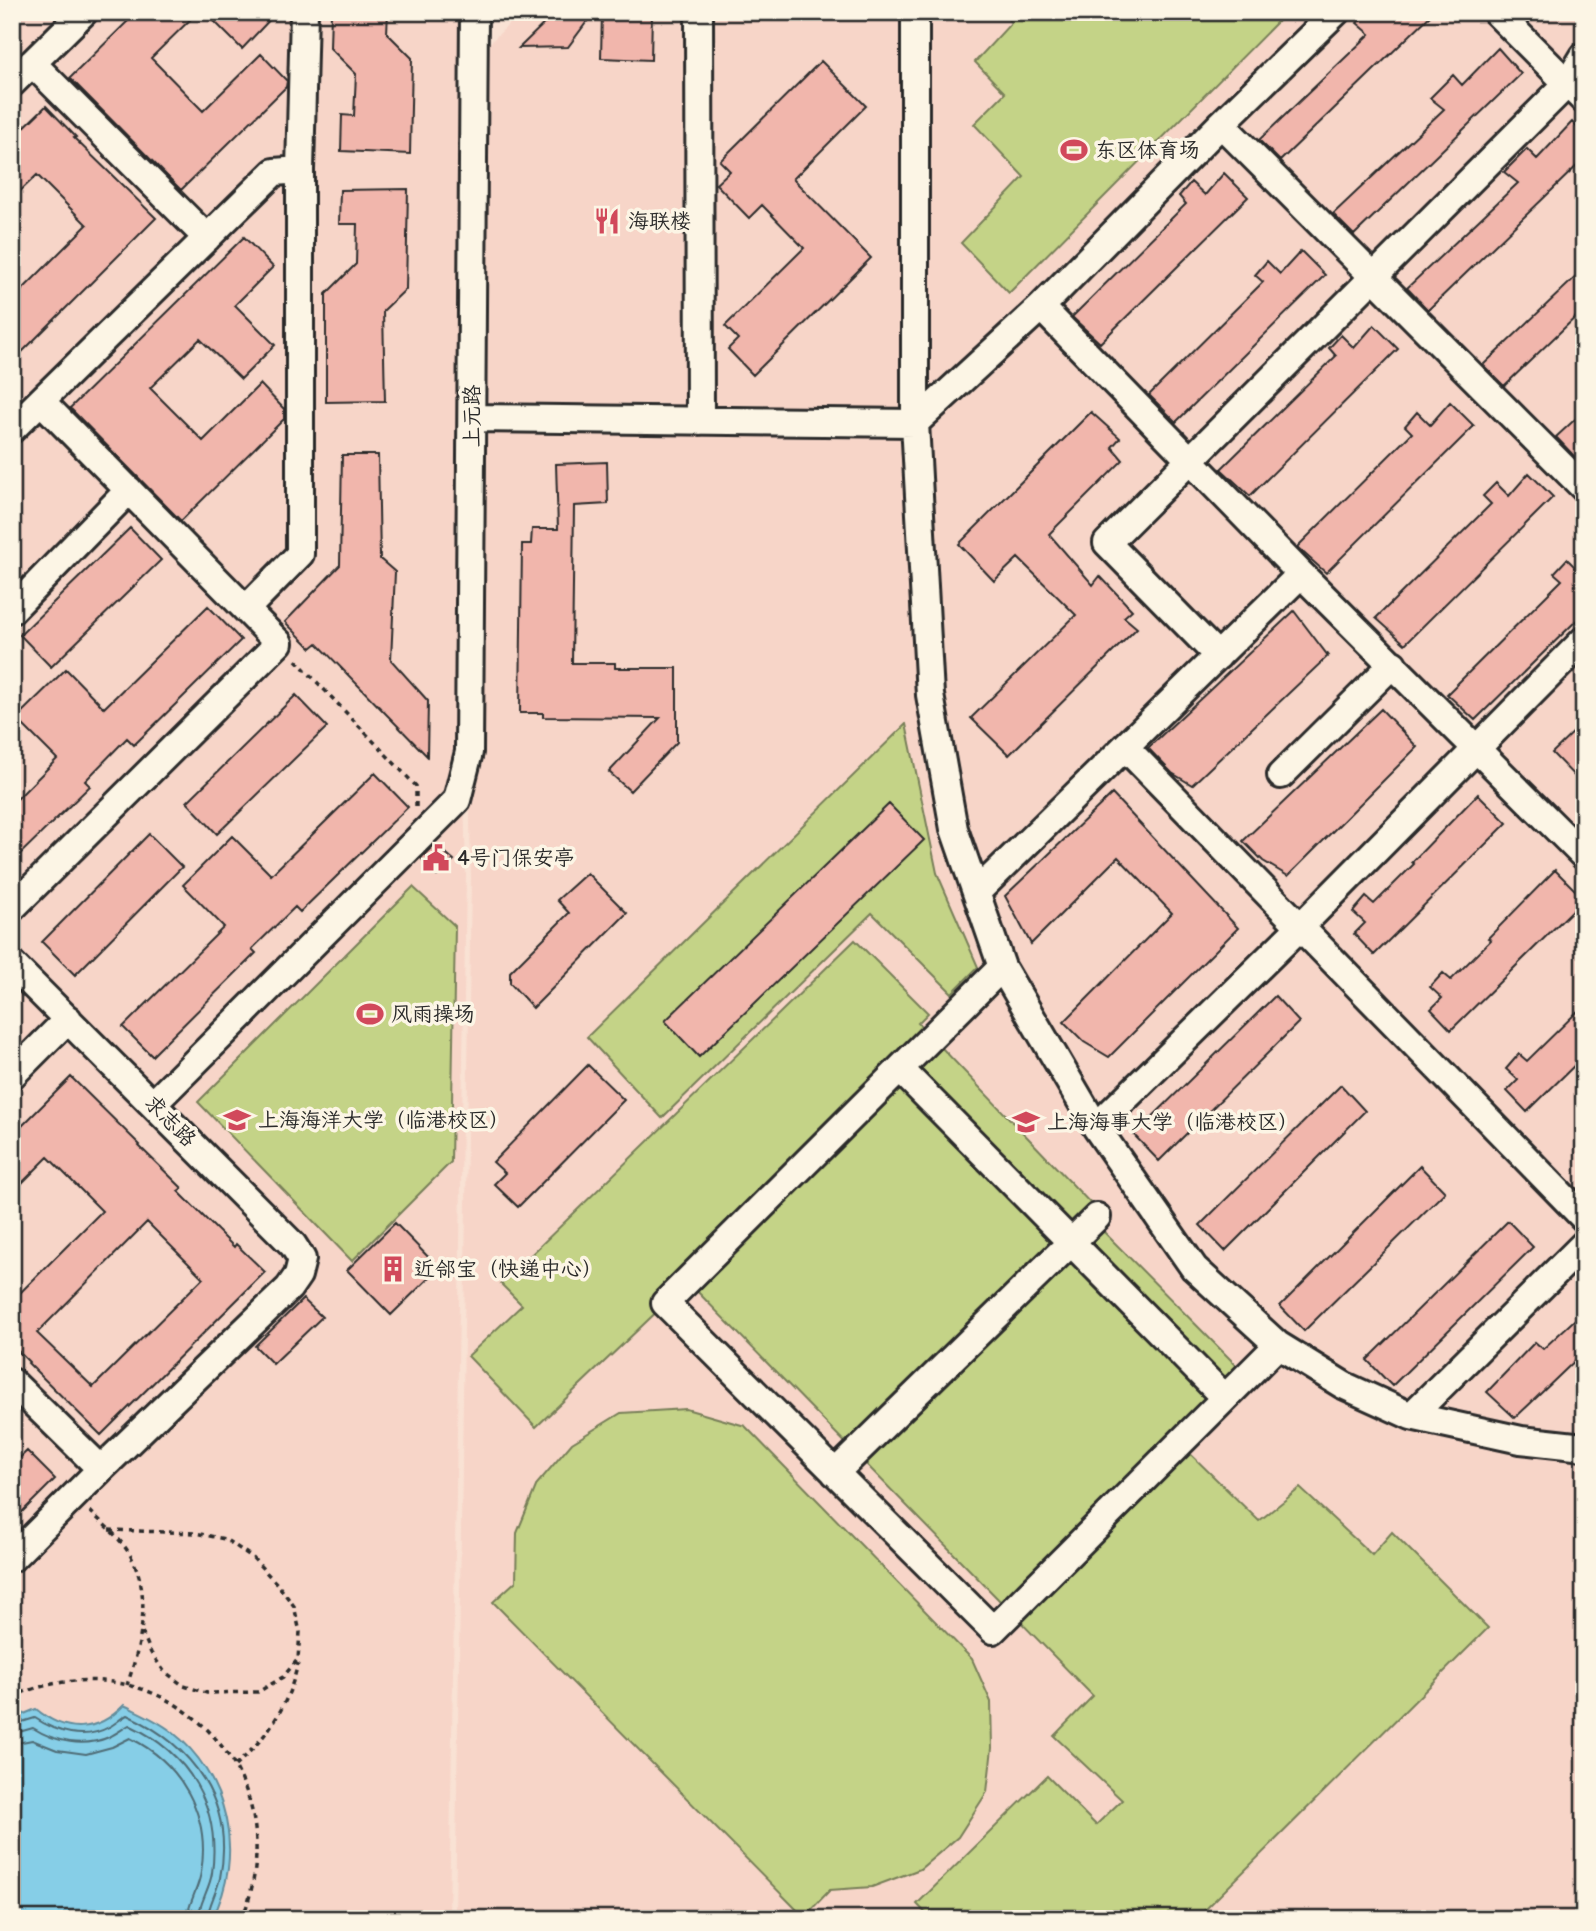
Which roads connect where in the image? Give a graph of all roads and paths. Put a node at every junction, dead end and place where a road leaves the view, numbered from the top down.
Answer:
1 (84, 12) edge
2 (304, 12) edge
3 (474, 12) edge
4 (698, 12) edge
5 (915, 12) edge
6 (1336, 12) edge
7 (1496, 12) edge
8 (1584, 56) edge
9 (32, 63) junction
10 (12, 83) edge
11 (1575, 92) edge
12 (1221, 124) junction
13 (300, 170) junction
14 (207, 237) junction
15 (1373, 276) junction
16 (1041, 307) junction
17 (41, 401) junction
18 (472, 418) junction
19 (700, 421) junction
20 (915, 423) junction
21 (12, 429) edge
22 (1190, 459) junction
23 (1584, 488) edge
24 (129, 490) junction
25 (1301, 574) junction
26 (246, 609) junction
27 (12, 610) edge
28 (1584, 640) edge
29 (279, 643) junction
30 (1218, 656) junction
31 (1393, 664) junction
32 (1125, 747) junction
33 (1476, 747) junction
34 (1281, 775) dead end
35 (416, 786) dead end
36 (1584, 856) edge
37 (977, 892) junction
38 (12, 908) edge
39 (1300, 927) junction
40 (12, 964) edge
41 (1002, 968) junction
42 (68, 1019) junction
43 (900, 1069) junction
44 (12, 1075) edge
45 (153, 1104) junction
46 (1096, 1127) junction
47 (1097, 1217) dead end
48 (1584, 1218) edge
49 (1070, 1242) junction
50 (1584, 1244) edge
51 (1278, 1345) junction
52 (12, 1382) edge
53 (1225, 1398) junction
54 (1411, 1416) junction
55 (1584, 1447) edge
56 (101, 1469) junction
57 (835, 1474) junction
58 (74, 1496) junction
59 (109, 1530) junction
60 (12, 1558) edge
61 (142, 1629) junction
62 (298, 1659) junction
63 (127, 1685) junction
64 (12, 1697) edge
65 (235, 1766) junction
66 (242, 1919) edge

1 - 9 street
2 - 13 street
3 - 18 street, 上元路
4 - 19 street
5 - 20 street
6 - 12 street
7 - 11 street
8 - 11 street
9 - 10 street
9 - 14 street
11 - 15 street
12 - 15 street
12 - 16 street
13 - 14 street
13 - 26 street
14 - 17 street
15 - 22 street
15 - 23 street
16 - 20 street
16 - 22 street
17 - 21 street
17 - 24 street
18 - 19 street
18 - 45 street, 上元路
19 - 20 street
20 - 37 street
22 - 25 street
22 - 30 street
24 - 26 street
24 - 27 street
25 - 30 street
25 - 31 street
26 - 29 street
28 - 33 street
29 - 35 path
29 - 38 street
30 - 32 street
31 - 33 street
31 - 34 street
32 - 37 street
32 - 39 street
33 - 36 street
33 - 39 street
37 - 41 street
39 - 46 street
39 - 48 street
40 - 42 street, 求志路
41 - 43 street
41 - 46 street
42 - 44 street
42 - 45 street, 求志路
43 - 49 street
43 - 57 street
45 - 56 street, 求志路
46 - 51 street
47 - 49 street
49 - 53 street
49 - 57 street
50 - 54 street
51 - 53 street
51 - 54 street
52 - 56 street
53 - 57 street
54 - 55 street
56 - 58 street
58 - 59 path
58 - 60 street
59 - 61 path
59 - 62 path
61 - 62 path
61 - 63 path
62 - 65 path
63 - 64 path
63 - 65 path
65 - 66 path

